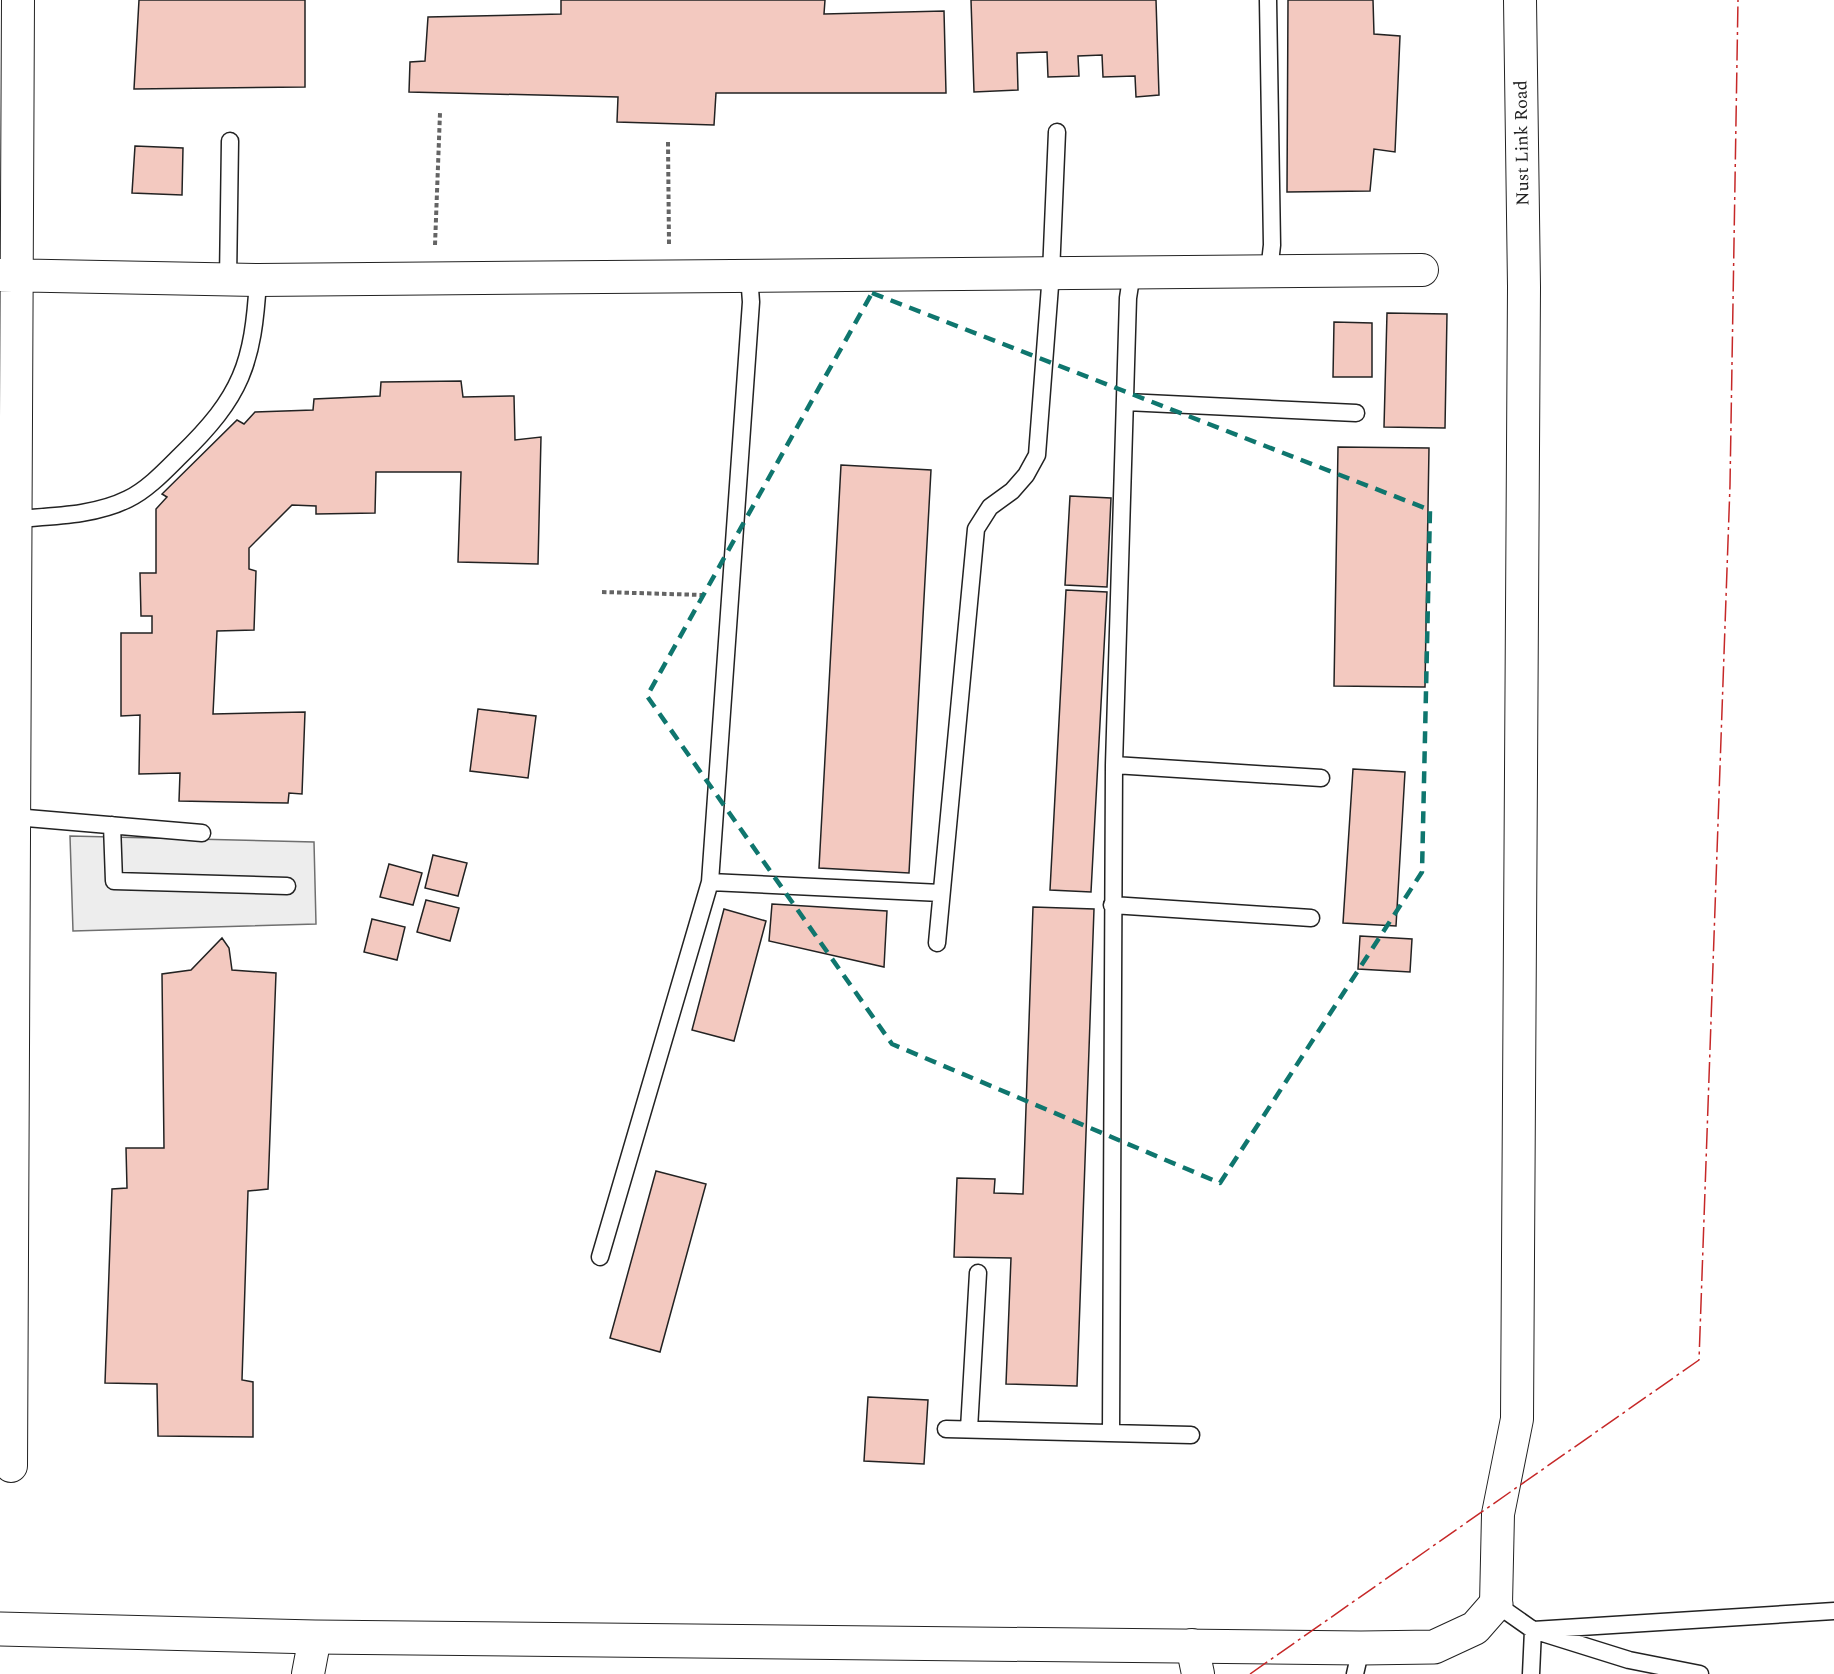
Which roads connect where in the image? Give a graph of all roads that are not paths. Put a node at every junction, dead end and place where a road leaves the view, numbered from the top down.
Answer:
1 (18, 0) edge
2 (1268, 0) edge
3 (1520, 0) edge
4 (8, 122) edge
5 (1057, 132) dead end
6 (230, 141) dead end
7 (1422, 270) dead end
8 (1132, 272) junction
9 (1269, 272) junction
10 (1051, 273) junction
11 (8, 275) edge
12 (749, 275) junction
13 (243, 280) junction
14 (1126, 402) junction
15 (1356, 413) dead end
16 (16, 519) junction
17 (1114, 765) junction
18 (1321, 778) dead end
19 (15, 817) junction
20 (112, 825) junction
21 (202, 833) dead end
22 (710, 882) junction
23 (287, 886) dead end
24 (941, 893) junction
25 (1112, 905) junction
26 (1311, 918) dead end
27 (938, 943) dead end
28 (600, 1257) dead end
29 (978, 1274) dead end
30 (946, 1429) dead end
31 (969, 1429) junction
32 (1111, 1433) junction
33 (1191, 1435) dead end
34 (12, 1466) dead end
35 (1496, 1604) junction
36 (1834, 1611) edge
37 (0, 1629) edge
38 (1533, 1630) junction
39 (315, 1637) junction
40 (1195, 1659) edge
41 (1358, 1661) edge
42 (308, 1674) edge
43 (1531, 1674) edge
44 (1700, 1674) edge

1 - 4 street
2 - 9 lane
3 - 35 street, Nust Link Road
4 - 11 street
5 - 10 lane
6 - 13 lane
7 - 9 street
8 - 9 street
8 - 10 street
8 - 14 lane
10 - 12 street
10 - 24 lane
11 - 13 street
11 - 16 street
12 - 13 street
12 - 22 lane
13 - 16 lane
14 - 15 lane
14 - 17 lane
16 - 19 street
17 - 18 lane
17 - 25 lane
19 - 20 lane
19 - 34 street
20 - 21 lane
20 - 23 lane
22 - 24 lane
22 - 28 lane
24 - 27 lane
25 - 26 lane
25 - 32 lane
29 - 31 lane
30 - 31 lane
31 - 32 lane
32 - 33 lane
35 - 38 lane
35 - 41 main road
36 - 38 lane
37 - 39 main road
38 - 43 lane
38 - 44 lane
39 - 40 main road
39 - 42 street
40 - 41 main road

